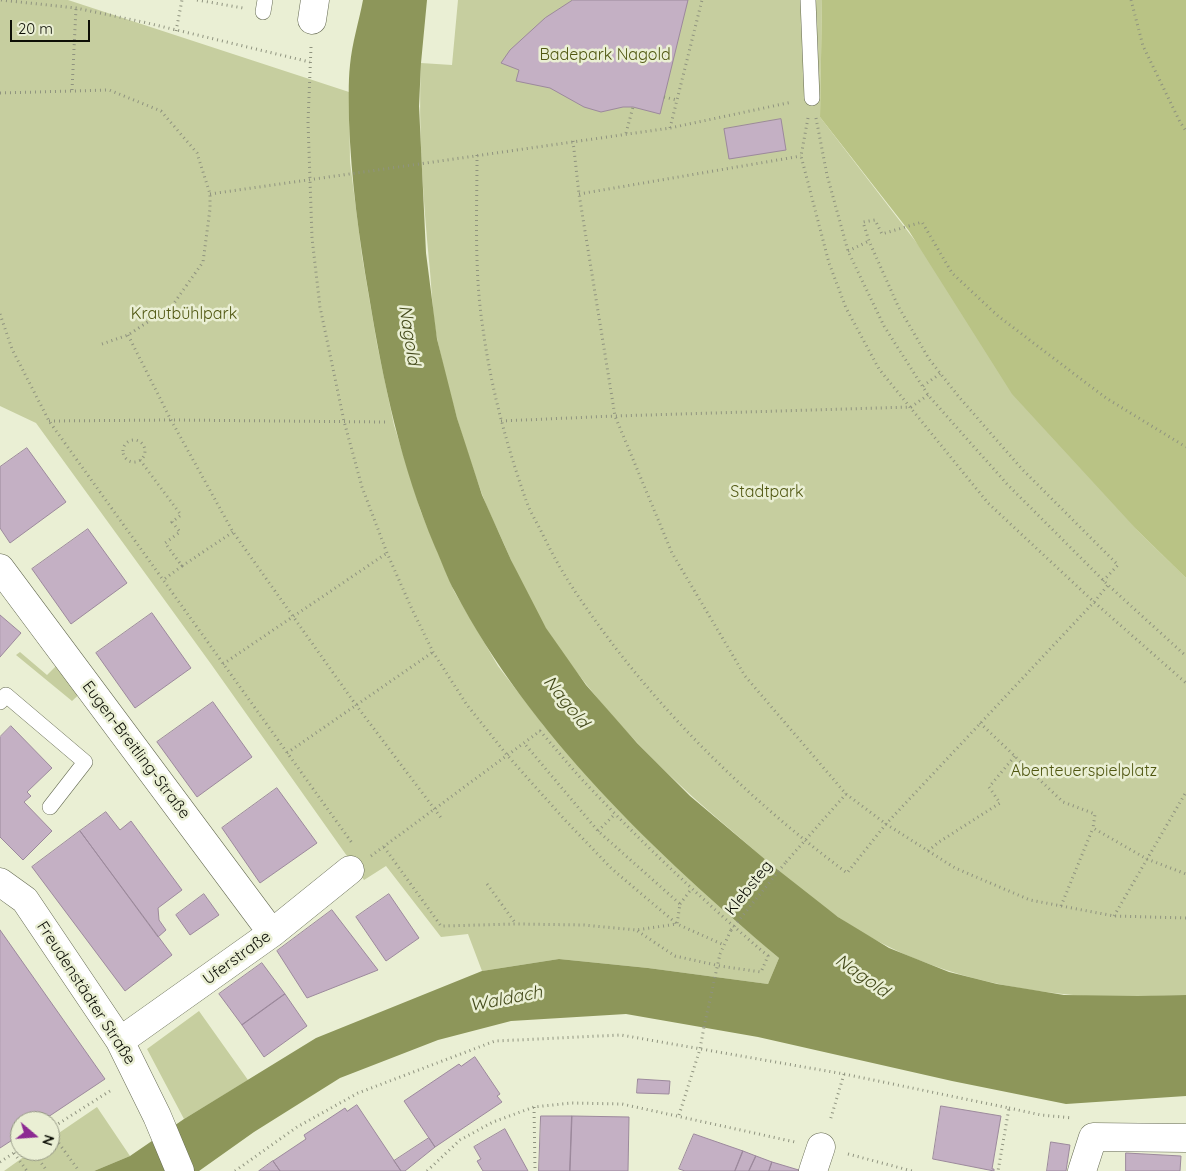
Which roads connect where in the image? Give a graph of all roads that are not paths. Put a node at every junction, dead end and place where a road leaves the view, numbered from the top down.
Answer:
1 (808, 0) edge
2 (812, 98) road end
3 (0, 568) edge
4 (0, 702) edge
5 (50, 807) dead end
6 (357, 865) road end
7 (0, 882) edge
8 (272, 932) junction
9 (120, 1041) junction
10 (1186, 1138) edge
11 (180, 1171) edge
12 (1082, 1171) edge

1 - 2 lane
3 - 8 street, Eugen-Breitling-Straße
4 - 5 lane
6 - 8 street, Uferstraße
7 - 9 street, Freudenstädter Straße
8 - 9 street, Uferstraße
9 - 11 street, Freudenstädter Straße
10 - 12 street

